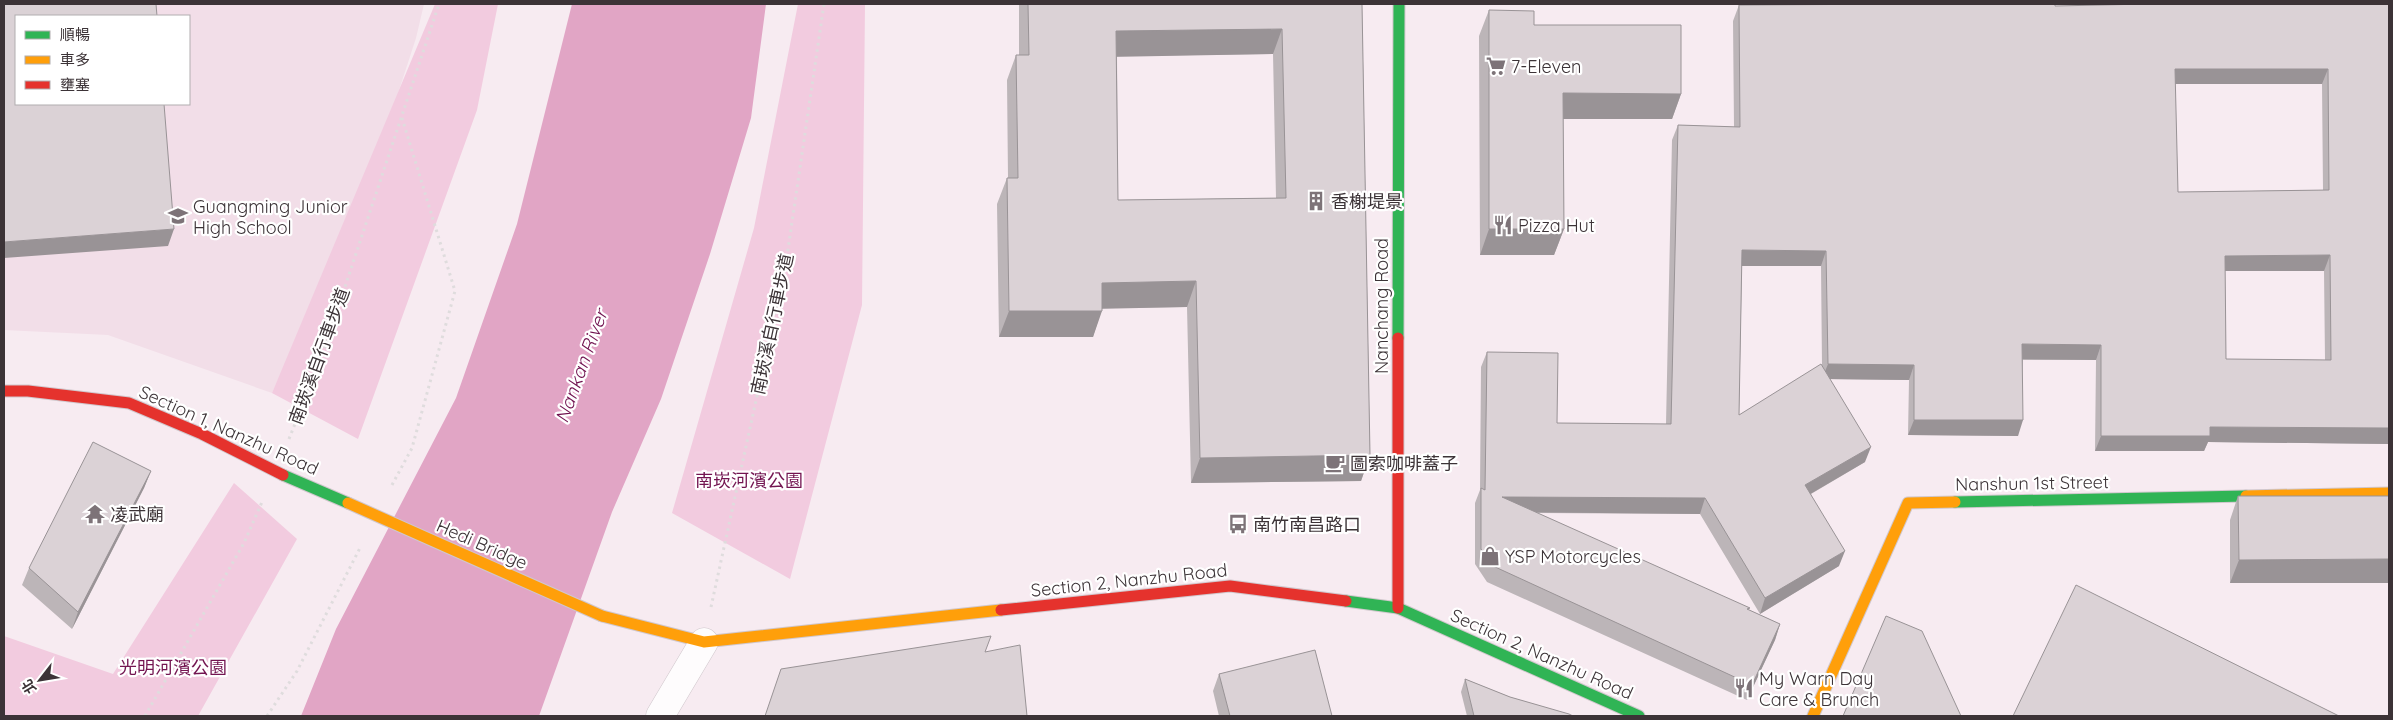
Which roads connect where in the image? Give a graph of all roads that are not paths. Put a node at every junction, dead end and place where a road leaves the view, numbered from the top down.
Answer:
1 (1398, 4) edge
2 (4, 391) edge
3 (2389, 493) edge
4 (348, 503) joint
5 (1398, 608) junction
6 (602, 616) joint
7 (704, 642) junction
8 (660, 716) edge
9 (1639, 716) edge
10 (1813, 716) edge

1 - 5 street, Nanchang Road
2 - 4 street, Section 1, Nanzhu Road
3 - 10 street, Nanshun 1st Street
4 - 6 street, Hedi Bridge, bridge
5 - 7 street, Section 2, Nanzhu Road
5 - 9 street, Section 2, Nanzhu Road
6 - 7 street, Section 2, Nanzhu Road
7 - 8 street

